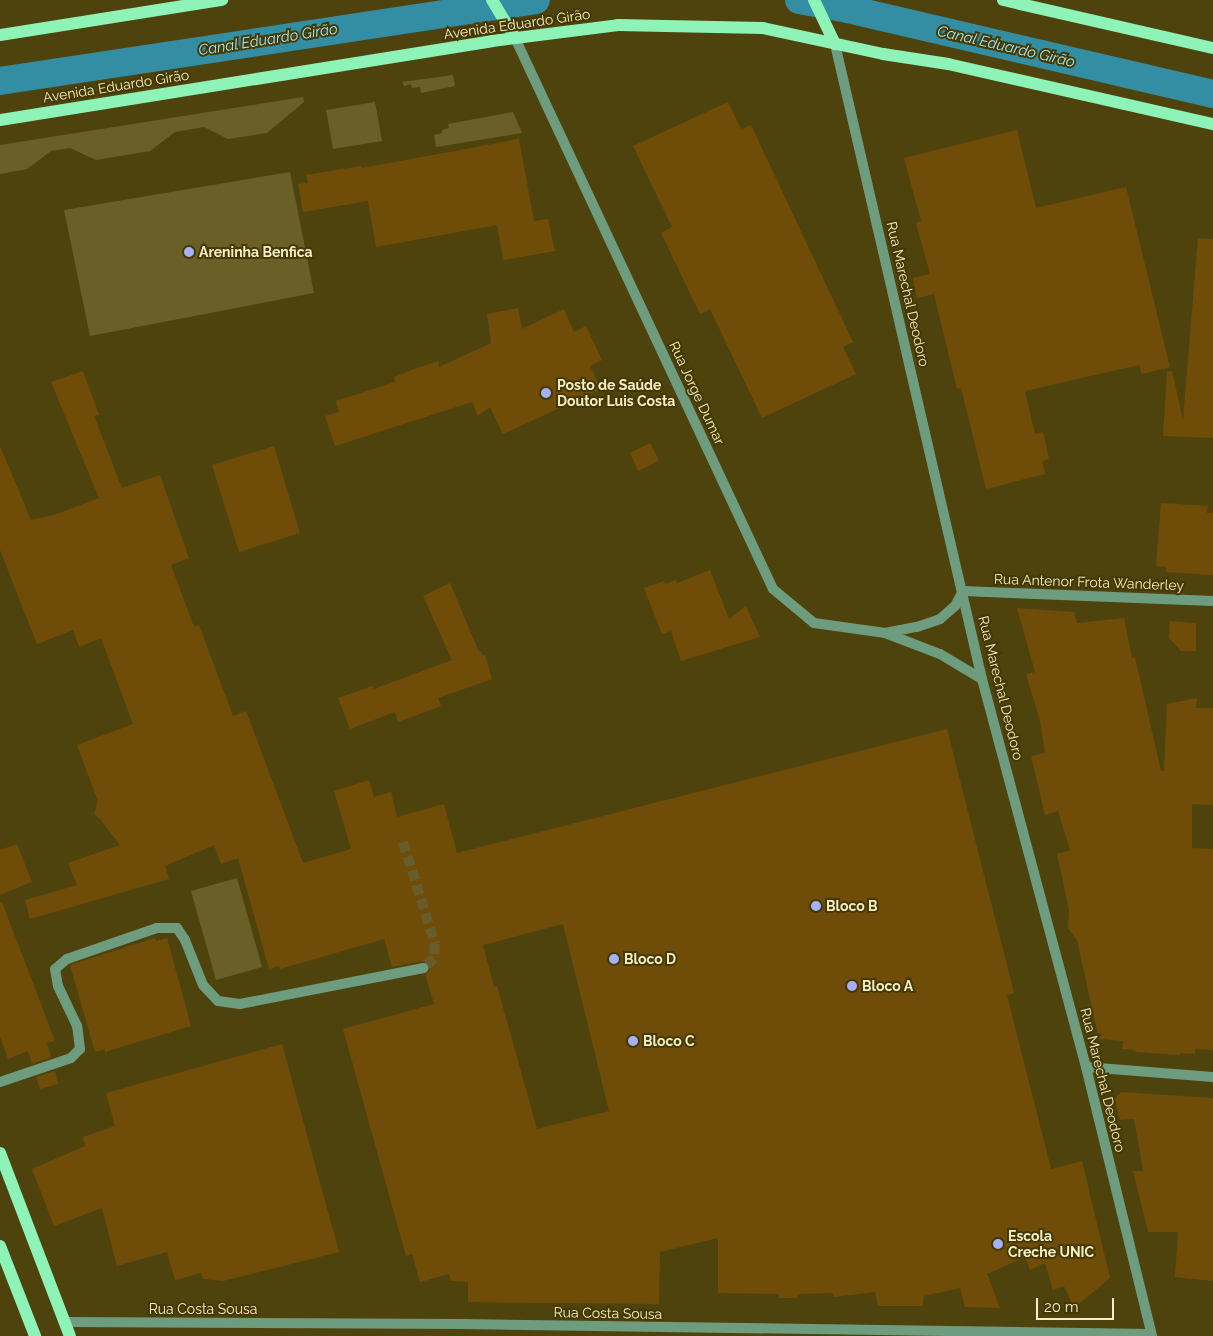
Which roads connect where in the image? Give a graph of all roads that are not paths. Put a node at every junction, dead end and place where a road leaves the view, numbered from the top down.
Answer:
1 (222, 0) edge
2 (492, 0) edge
3 (814, 0) edge
4 (1003, 0) edge
5 (0, 35) edge
6 (515, 38) junction
7 (835, 44) junction
8 (1213, 48) edge
9 (0, 120) edge
10 (1213, 124) edge
11 (964, 591) junction
12 (1213, 601) edge
13 (885, 633) junction
14 (982, 679) junction
15 (423, 968) dead end
16 (1086, 1067) junction
17 (1213, 1077) edge
18 (0, 1082) edge
19 (0, 1153) edge
20 (0, 1246) edge
21 (65, 1322) junction
22 (1014, 1333) edge
23 (1151, 1335) edge
24 (35, 1336) edge
25 (70, 1336) edge

1 - 5 main road
2 - 6 main road, Rua Jorge Dumar
3 - 7 main road
4 - 8 main road
6 - 7 main road, Avenida Eduardo Girão
6 - 9 main road, Avenida Eduardo Girão
6 - 13 street, Rua Jorge Dumar
7 - 10 main road, Avenida Eduardo Girão
7 - 11 street, Rua Marechal Deodoro
11 - 12 street, Rua Antenor Frota Wanderley
11 - 13 street
11 - 14 street, Rua Marechal Deodoro
13 - 14 street, Rua Jorge Dumar
14 - 16 street, Rua Marechal Deodoro
15 - 18 street
16 - 17 street
16 - 23 street, Rua Marechal Deodoro
19 - 21 main road
20 - 24 main road
21 - 22 street, Rua Costa Sousa
21 - 25 main road
22 - 23 street, Rua Costa Sousa

